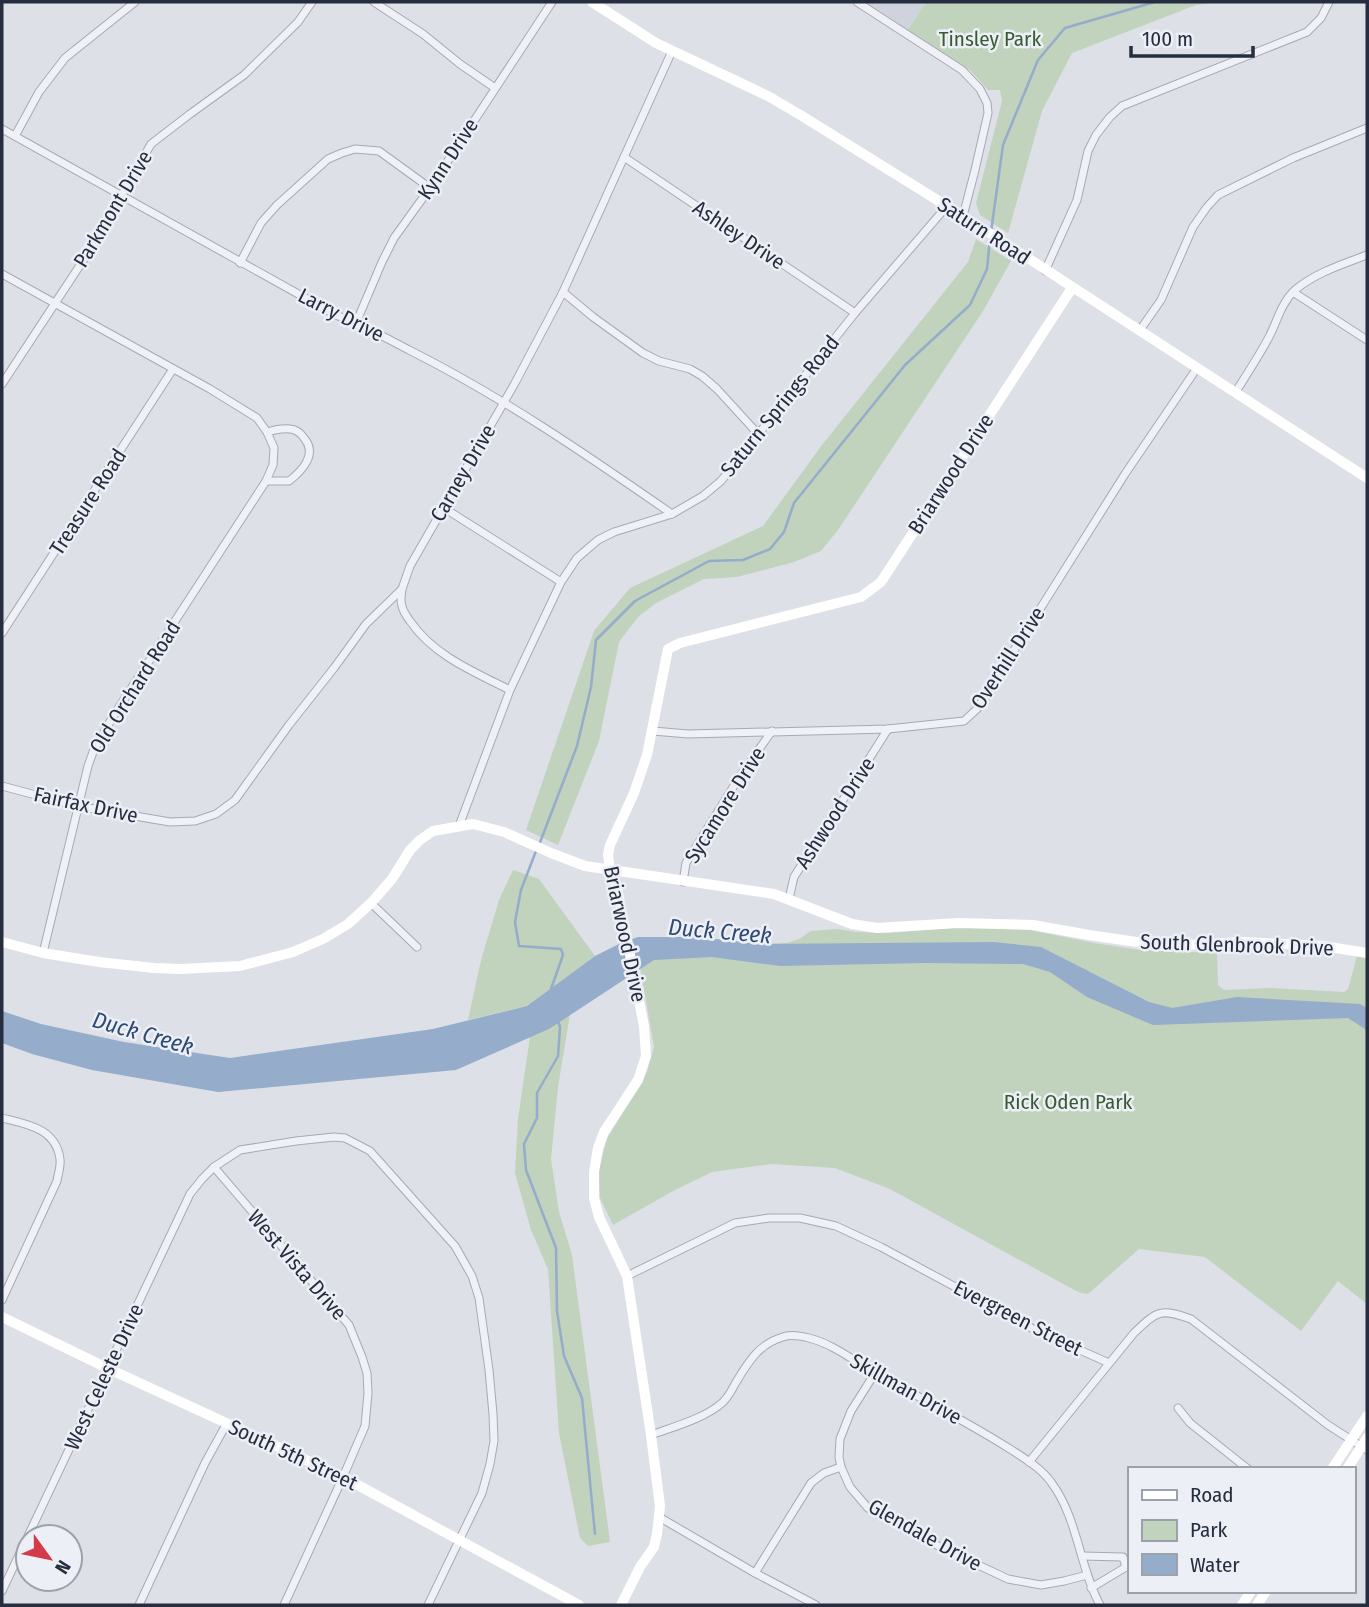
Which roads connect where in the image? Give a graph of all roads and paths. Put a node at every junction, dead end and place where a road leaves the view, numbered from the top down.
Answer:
1 (135, 2) edge
2 (312, 2) edge
3 (374, 2) edge
4 (552, 2) edge
5 (592, 2) edge
6 (857, 2) edge
7 (1329, 2) edge
8 (672, 51) junction
9 (495, 88) junction
10 (1367, 128) edge
11 (2, 129) edge
12 (15, 136) junction
13 (624, 156) junction
14 (430, 188) junction
15 (120, 195) junction
16 (947, 206) junction
17 (962, 216) junction
18 (1367, 255) edge
19 (240, 263) junction
20 (1045, 271) junction
21 (2, 274) edge
22 (1072, 288) junction
23 (563, 292) junction
24 (1293, 292) junction
25 (54, 303) junction
26 (855, 313) junction
27 (356, 323) junction
28 (1140, 330) junction
29 (1367, 340) edge
30 (1197, 368) junction
31 (173, 369) junction
32 (2, 384) edge
33 (1236, 393) junction
34 (504, 401) junction
35 (267, 432) junction
36 (759, 435) junction
37 (1367, 478) edge
38 (265, 481) junction
39 (444, 508) junction
40 (672, 514) junction
41 (561, 582) junction
42 (402, 589) junction
43 (2, 633) edge
44 (510, 690) junction
45 (888, 729) junction
46 (772, 731) junction
47 (653, 732) junction
48 (2, 786) edge
49 (77, 806) junction
50 (170, 822) joint
51 (459, 825) junction
52 (610, 871) junction
53 (682, 882) junction
54 (789, 899) junction
55 (371, 903) junction
56 (2, 942) edge
57 (417, 947) dead end
58 (43, 953) junction
59 (1367, 953) edge
60 (2, 1118) edge
61 (214, 1167) junction
62 (627, 1276) junction
63 (2, 1300) edge
64 (2, 1317) edge
65 (1109, 1363) junction
66 (107, 1368) junction
67 (875, 1373) junction
68 (1178, 1408) dead end
69 (1367, 1416) edge
70 (227, 1423) junction
71 (651, 1435) junction
72 (1352, 1440) junction
73 (1366, 1445) edge
74 (1029, 1462) junction
75 (841, 1467) junction
76 (1245, 1467) edge
77 (1333, 1467) edge
78 (1349, 1467) edge
79 (344, 1477) junction
80 (659, 1517) junction
81 (459, 1540) junction
82 (1082, 1556) junction
83 (755, 1573) junction
84 (1087, 1575) junction
85 (1091, 1588) junction
86 (2, 1591) edge
87 (574, 1604) edge
88 (139, 1605) edge
89 (284, 1605) edge
90 (428, 1605) edge
91 (621, 1605) edge
92 (816, 1605) edge
93 (1100, 1605) edge

1 - 12 street
2 - 15 street, Parkmont Drive
3 - 9 street
4 - 9 street, Kynn Drive
5 - 8 street, Saturn Road
6 - 17 street
7 - 20 street
8 - 13 street, Carney Drive
8 - 16 street, Saturn Road
9 - 14 street, Kynn Drive
10 - 28 street
11 - 12 street, Larry Drive
12 - 15 street, Larry Drive
13 - 23 street, Carney Drive
13 - 26 street, Ashley Drive
14 - 19 street
14 - 27 street, Kynn Drive
15 - 19 street, Larry Drive
15 - 25 street, Parkmont Drive
16 - 17 street, Saturn Road
16 - 26 street, Saturn Springs Road
17 - 20 street, Saturn Road
18 - 24 street
19 - 27 street, Larry Drive
20 - 22 street, Saturn Road
21 - 25 street
22 - 28 street, Saturn Road
22 - 47 street, Briarwood Drive
23 - 34 street, Carney Drive
23 - 36 street
24 - 29 street
24 - 33 street
25 - 31 street
25 - 32 street, Parkmont Drive
26 - 36 street, Saturn Springs Road
27 - 34 street, Larry Drive
28 - 30 street, Saturn Road
30 - 33 street, Saturn Road
30 - 45 street, Overhill Drive
31 - 35 street
31 - 43 street, Treasure Road
33 - 37 street, Saturn Road
34 - 39 street, Carney Drive
34 - 40 street, Larry Drive
35 - 38 street, Old Orchard Road
35 - 38 street
36 - 40 street, Saturn Springs Road
38 - 49 street, Old Orchard Road
39 - 41 street
39 - 42 street, Carney Drive
40 - 41 street, Saturn Springs Road
41 - 44 street, Saturn Springs Road
42 - 44 street
42 - 50 street, Carney Drive
44 - 51 street, Saturn Springs Road
45 - 46 street, Overhill Drive
45 - 54 street, Ashwood Drive
46 - 47 street, Overhill Drive
46 - 53 street, Sycamore Drive
47 - 52 street, Briarwood Drive
48 - 49 street, Fairfax Drive
49 - 50 street, Fairfax Drive
49 - 58 street, Old Orchard Road
51 - 52 street, South Glenbrook Drive
51 - 55 street, South Glenbrook Drive
52 - 53 street, South Glenbrook Drive
52 - 62 street, Briarwood Drive
53 - 54 street, South Glenbrook Drive
54 - 59 street, South Glenbrook Drive
55 - 57 street
55 - 58 street, South Glenbrook Drive
56 - 58 street, South Glenbrook Drive
60 - 63 street
61 - 66 street, West Celeste Drive
61 - 79 street, West Vista Drive
61 - 81 street, West Celeste Drive
62 - 65 street, Evergreen Street
62 - 71 street, Briarwood Drive
64 - 66 street, South 5th Street
65 - 72 street, Evergreen Street
65 - 74 street
66 - 70 street, South 5th Street
66 - 86 street, West Celeste Drive
67 - 71 street, Skillman Drive
67 - 74 street, Skillman Drive
67 - 75 street
68 - 76 street
69 - 72 street
70 - 79 street, South 5th Street
70 - 88 street
71 - 80 street, Briarwood Drive
72 - 73 street, Evergreen Street
72 - 77 street
73 - 78 street
74 - 82 street, Skillman Drive
75 - 83 street
75 - 84 street, Glendale Drive
79 - 81 street, South 5th Street
79 - 89 street, West Vista Drive
80 - 83 street
80 - 91 street, Briarwood Drive
81 - 87 street, South 5th Street
81 - 90 street, West Celeste Drive
82 - 84 street, Skillman Drive
82 - 85 street
83 - 92 street
84 - 85 street, Skillman Drive
85 - 93 street, Skillman Drive

